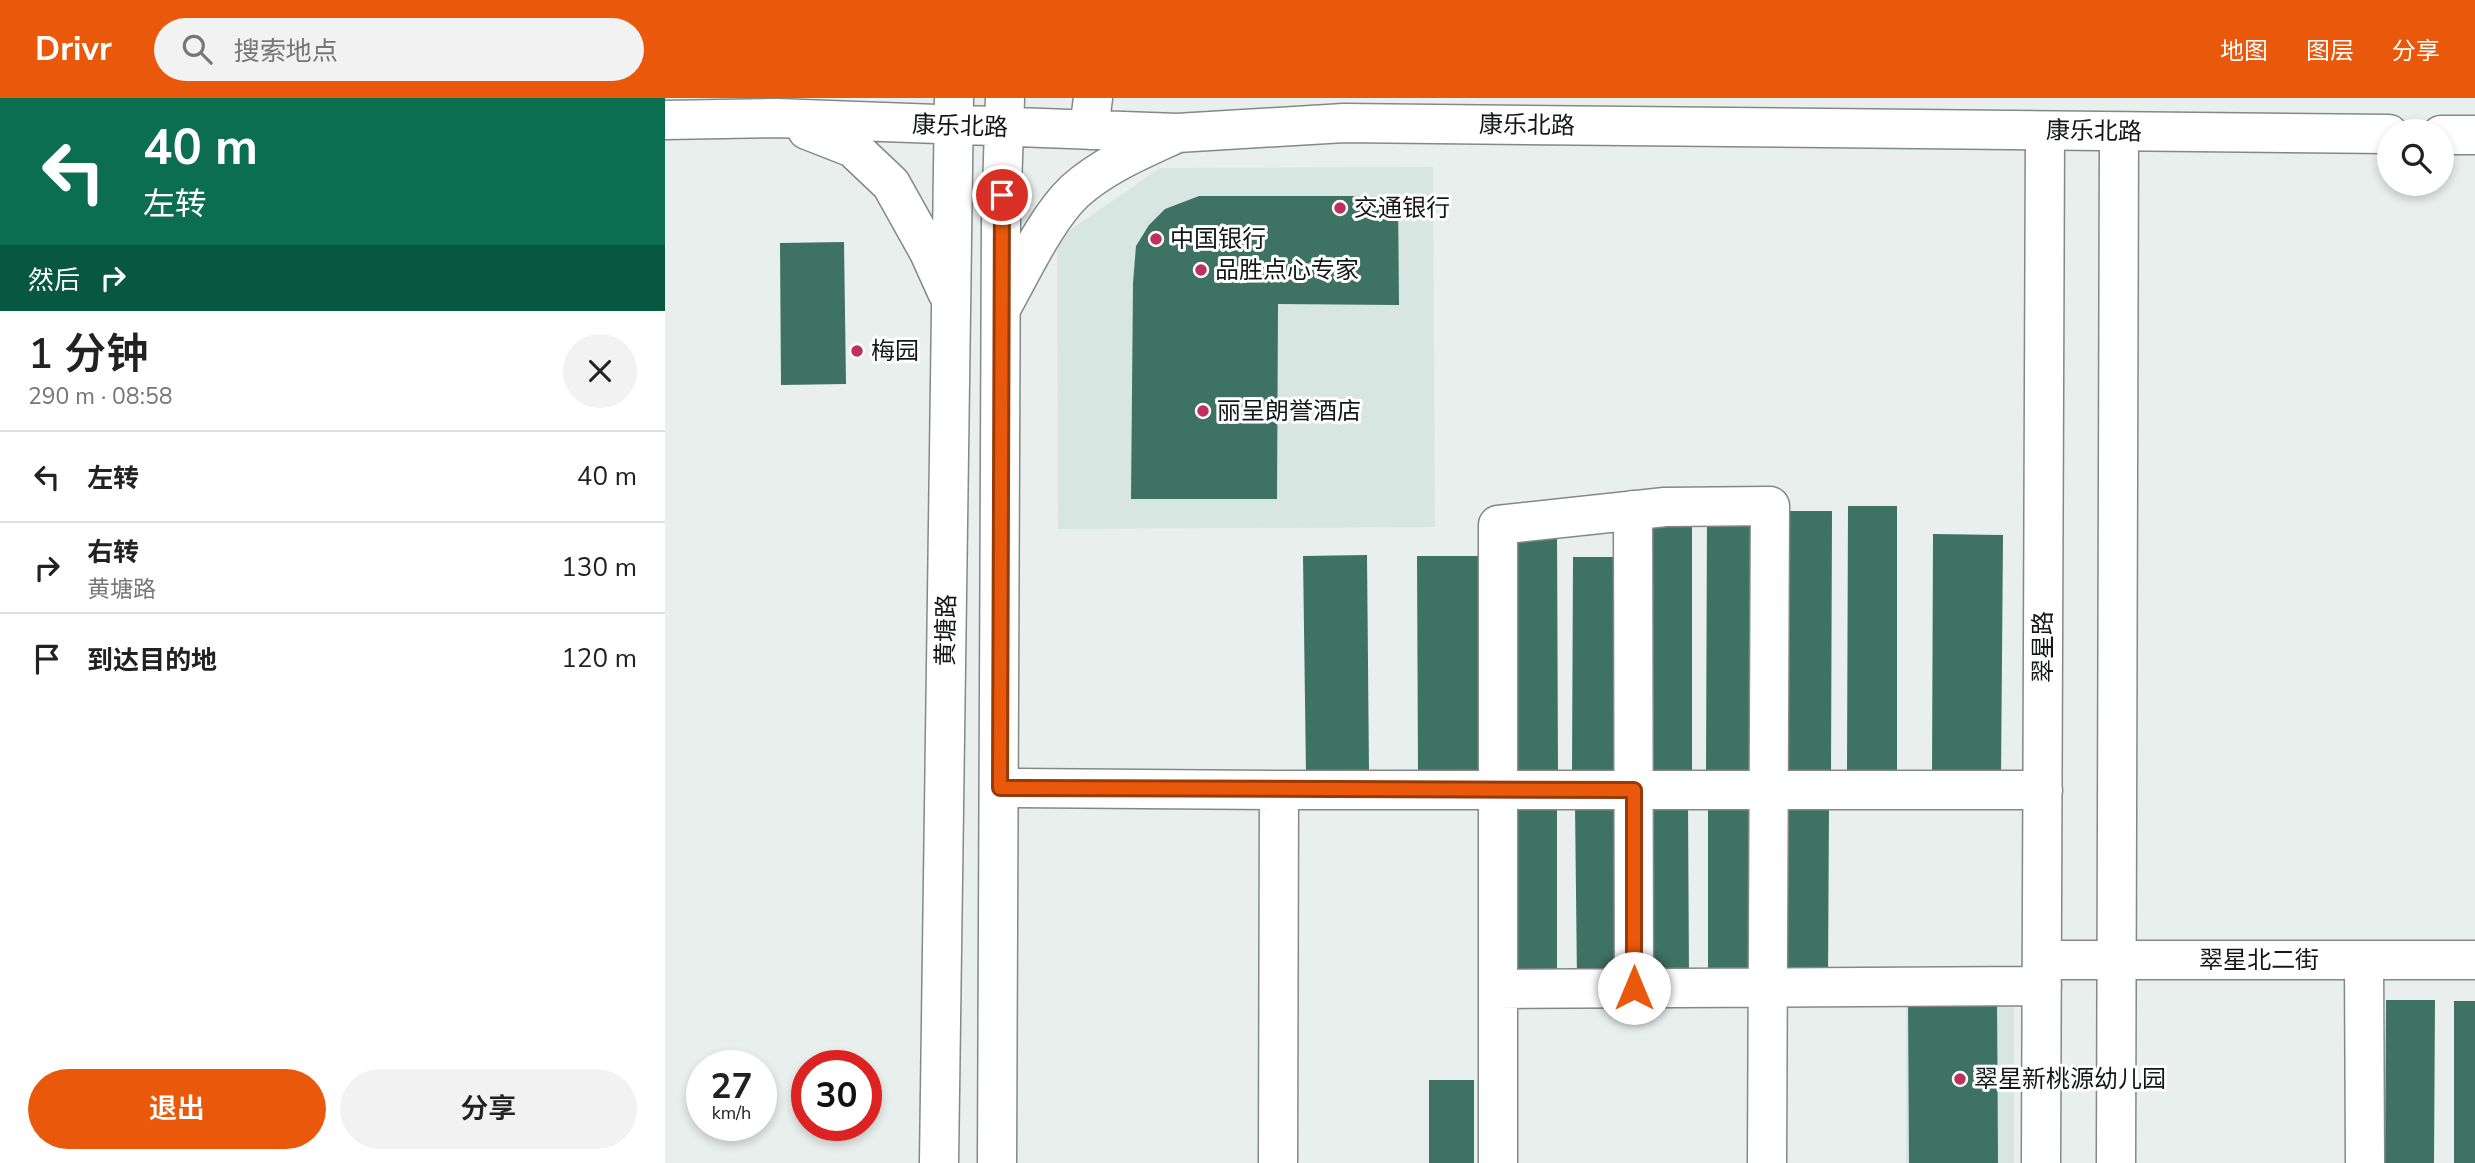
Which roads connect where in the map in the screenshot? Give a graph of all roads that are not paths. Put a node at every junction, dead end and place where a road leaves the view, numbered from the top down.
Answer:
1 (870, 110) edge
2 (953, 112) edge
3 (1005, 113) edge
4 (1734, 113) edge
5 (1091, 114) edge
6 (776, 118) junction
7 (665, 120) edge
8 (2045, 131) junction
9 (2119, 132) junction
10 (1177, 133) junction
11 (2377, 134) edge
12 (2454, 135) edge
13 (2475, 135) edge
14 (951, 300) junction
15 (1002, 307) junction
16 (1633, 510) junction
17 (1000, 788) junction
18 (1279, 790) junction
19 (1498, 790) junction
20 (1634, 790) junction
21 (1769, 790) junction
22 (2043, 790) junction
23 (2117, 960) junction
24 (2364, 960) junction
25 (2475, 960) edge
26 (2042, 973) junction
27 (1634, 988) junction
28 (1768, 988) junction
29 (1498, 989) junction
30 (939, 1163) edge
31 (997, 1163) edge
32 (1278, 1163) edge
33 (1498, 1163) edge
34 (1767, 1163) edge
35 (2041, 1163) edge
36 (2116, 1163) edge
37 (2365, 1163) edge

1 - 2 street, 康乐北路
1 - 6 street, 康乐北路
2 - 3 street, 康乐北路
2 - 14 street, 黄塘路
3 - 5 street, 康乐北路
3 - 15 street
4 - 8 street, 康乐北路
4 - 10 street, 康乐北路
5 - 10 street, 康乐北路
6 - 7 street, 康乐北路
6 - 14 street
8 - 9 street, 康乐北路
8 - 22 street, 翠星路
9 - 11 street, 康乐北路
9 - 23 street
10 - 15 street
12 - 13 street
14 - 30 street, 黄塘路
15 - 17 street
16 - 19 street
16 - 20 street
16 - 21 street
17 - 18 street
17 - 31 street
18 - 19 street
18 - 32 street
19 - 20 street
19 - 29 street
20 - 21 street
20 - 27 street
21 - 22 street
21 - 28 street
22 - 26 street, 翠星路
23 - 24 street, 翠星北二街
23 - 26 street, 翠星北二街
23 - 36 street
24 - 25 street, 翠星北二街
24 - 37 street
26 - 28 street, 翠星北二街
26 - 35 street, 翠星路
27 - 28 street, 翠星北二街
27 - 29 street, 翠星北二街
28 - 34 street
29 - 33 street

